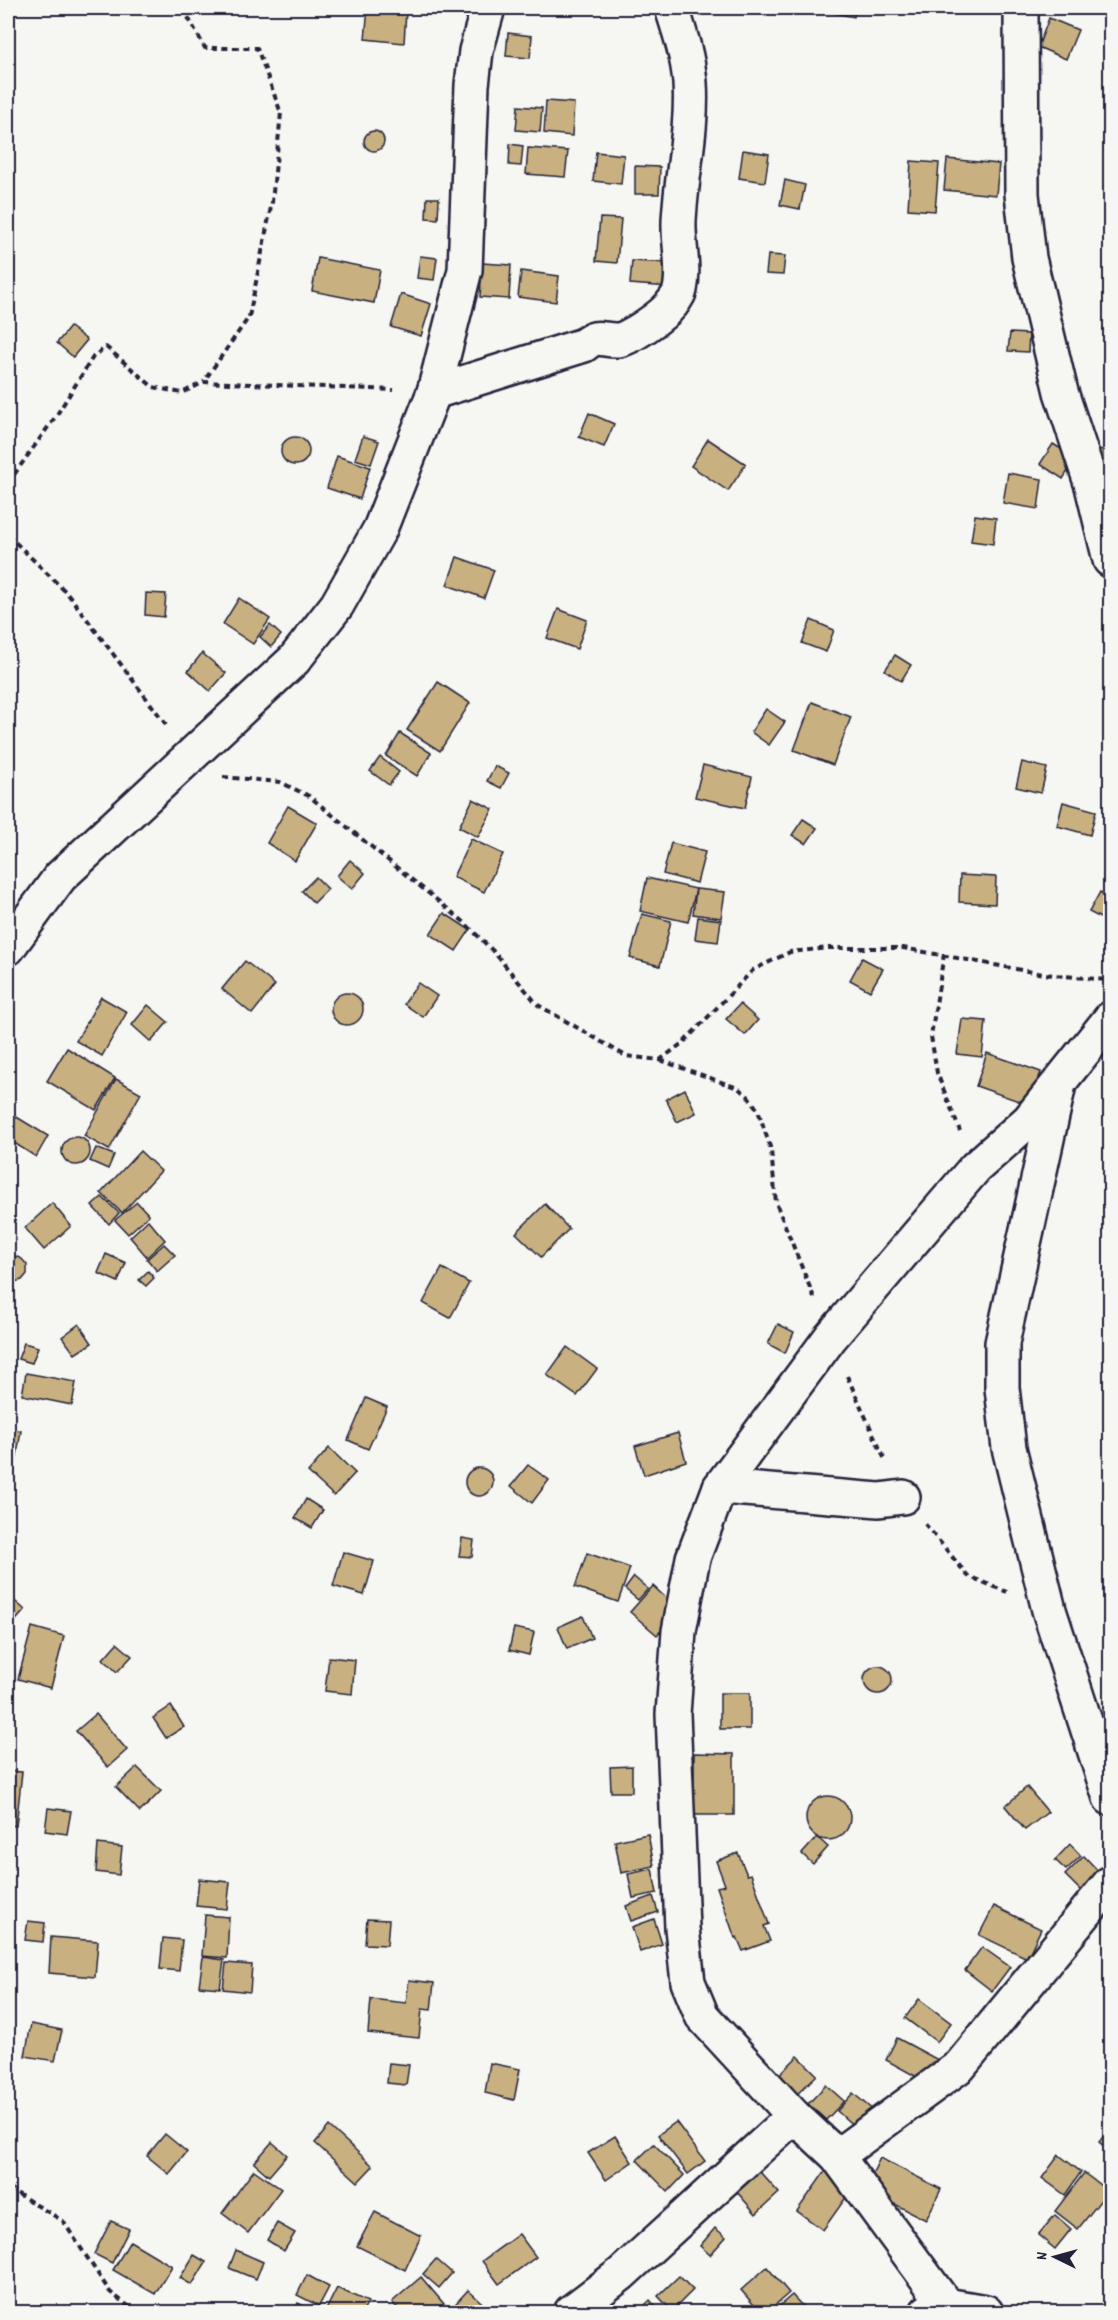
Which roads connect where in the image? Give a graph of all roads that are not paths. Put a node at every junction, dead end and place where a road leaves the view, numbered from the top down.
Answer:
1 (488, 8) edge
2 (672, 8) edge
3 (1021, 8) edge
4 (434, 392) junction
5 (1110, 560) edge
6 (8, 948) edge
7 (1110, 1020) edge
8 (1059, 1085) junction
9 (720, 1487) junction
10 (903, 1497) dead end
11 (1110, 1798) edge
12 (1110, 1883) edge
13 (794, 2116) junction
14 (837, 2156) junction
15 (937, 2309) edge
16 (572, 2313) edge
17 (986, 2313) edge

1 - 4 street
2 - 4 street
3 - 5 street
4 - 6 street
7 - 8 street
8 - 9 street
8 - 11 street
9 - 10 street
9 - 13 street
12 - 14 street
13 - 14 street
13 - 16 street
14 - 15 street
15 - 17 street

